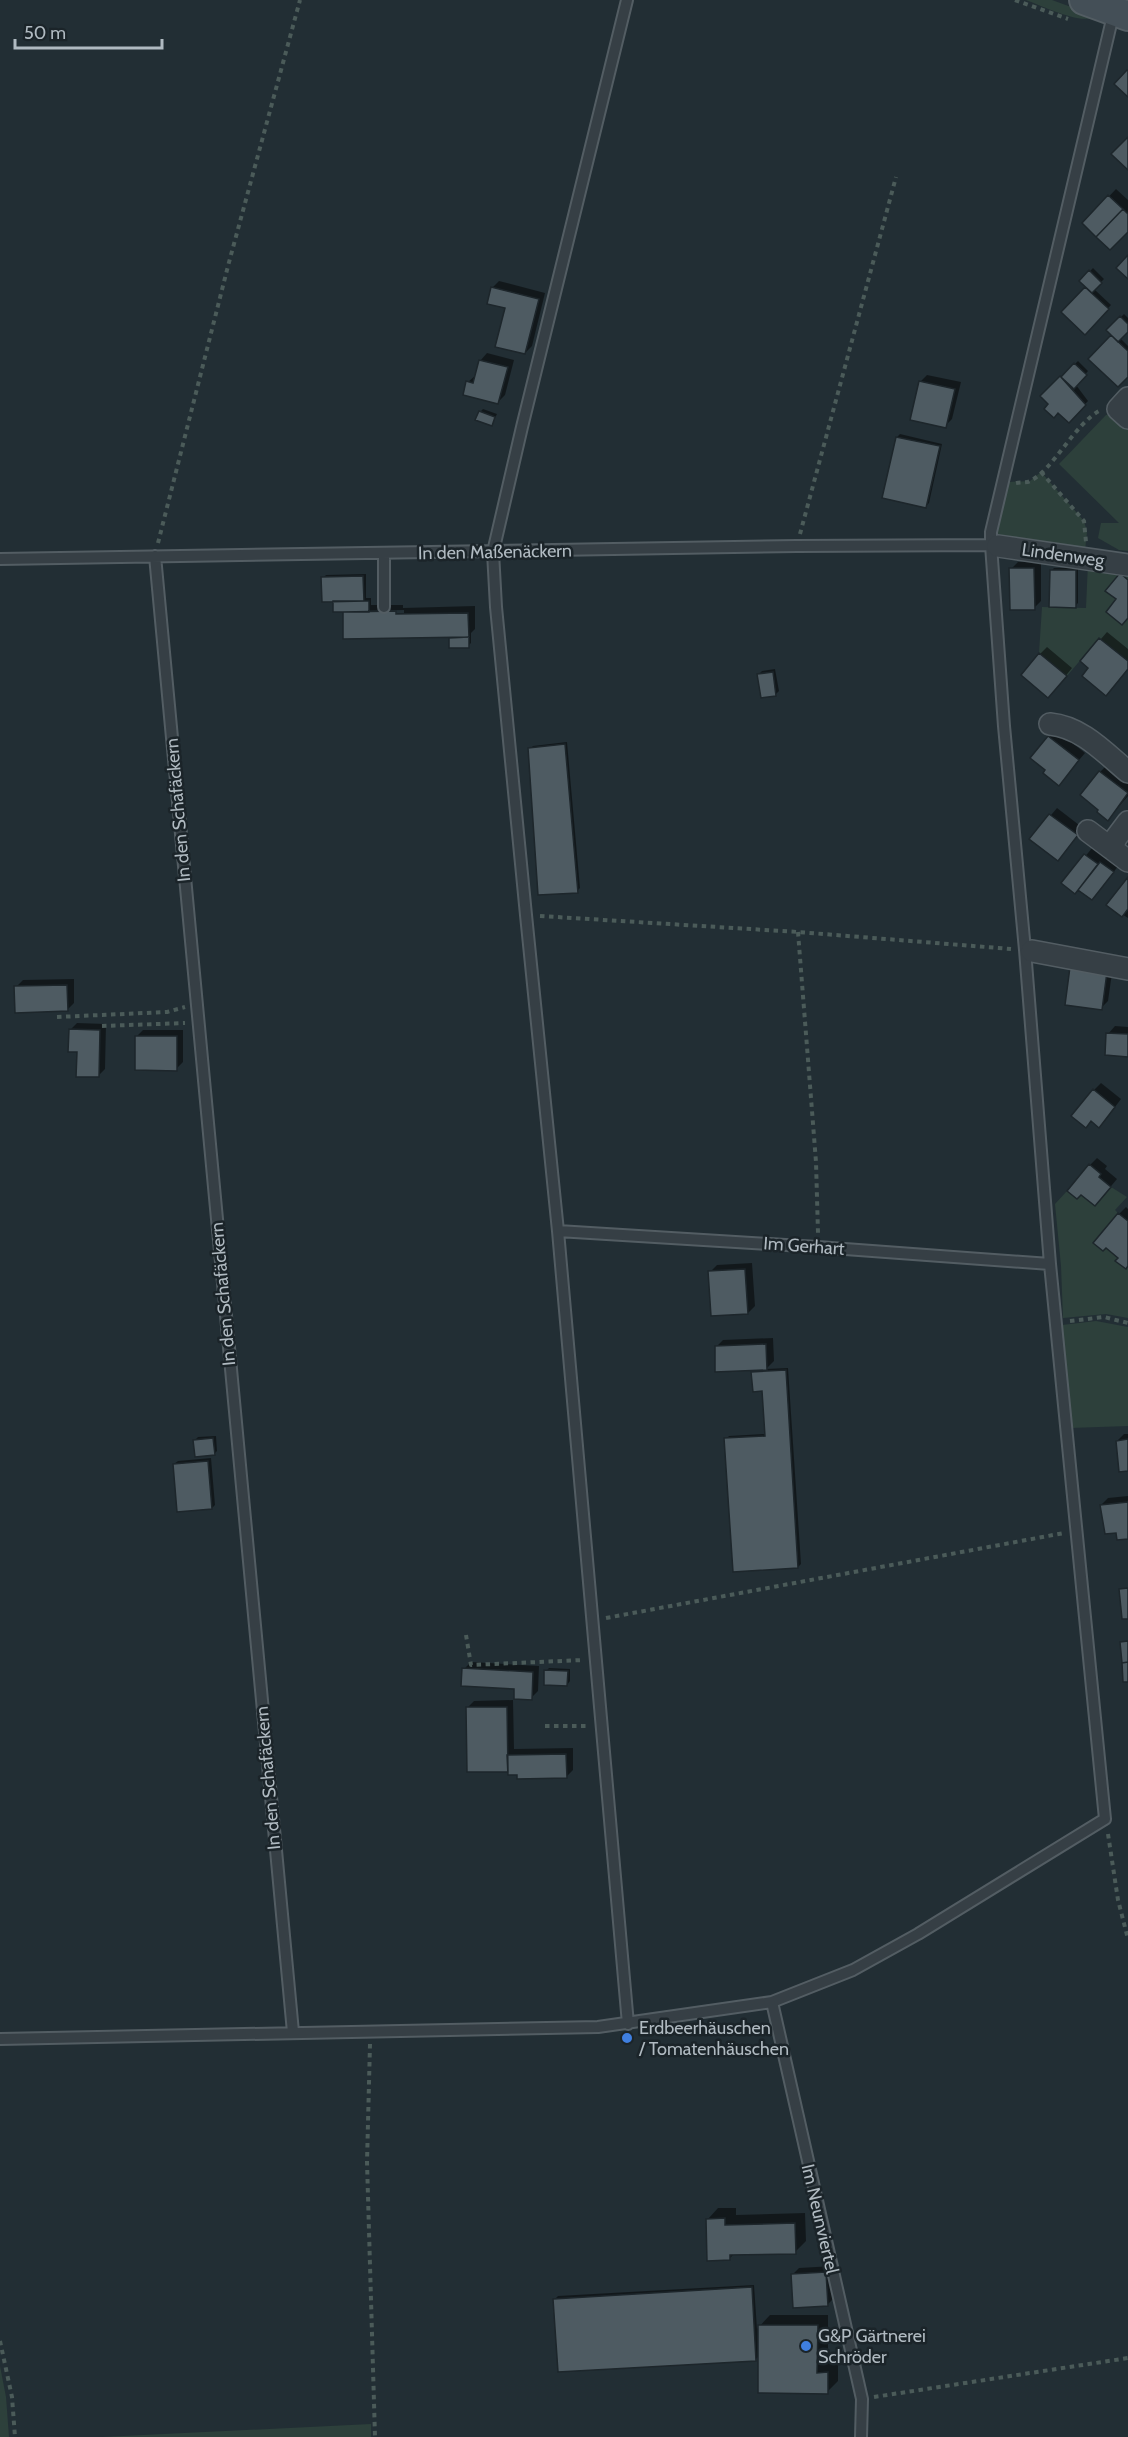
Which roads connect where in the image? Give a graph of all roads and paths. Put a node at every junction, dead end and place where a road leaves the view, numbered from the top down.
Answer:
1 (300, 0) edge
2 (627, 0) edge
3 (1015, 0) edge
4 (1084, 0) edge
5 (1117, 20) edge
6 (896, 177) dead end
7 (1121, 409) edge
8 (1041, 472) junction
9 (1004, 481) junction
10 (797, 546) junction
11 (994, 546) junction
12 (493, 552) junction
13 (384, 553) junction
14 (155, 556) junction
15 (1083, 558) junction
16 (0, 559) edge
17 (1128, 565) edge
18 (384, 607) dead end
19 (1050, 724) dead end
20 (1128, 772) edge
21 (1128, 822) edge
22 (1088, 831) dead end
23 (1120, 855) edge
24 (526, 915) junction
25 (798, 932) junction
26 (1029, 951) junction
27 (1128, 969) edge
28 (196, 1000) junction
29 (57, 1017) dead end
30 (198, 1022) junction
31 (102, 1026) dead end
32 (558, 1231) junction
33 (818, 1247) junction
34 (1050, 1264) junction
35 (1056, 1322) junction
36 (1128, 1323) edge
37 (1077, 1531) junction
38 (592, 1621) junction
39 (466, 1635) dead end
40 (595, 1660) junction
41 (545, 1726) dead end
42 (602, 1727) junction
43 (1105, 1819) junction
44 (1128, 1939) edge
45 (772, 2002) junction
46 (628, 2024) junction
47 (370, 2031) junction
48 (293, 2032) junction
49 (0, 2039) edge
50 (0, 2341) edge
51 (1128, 2358) edge
52 (862, 2399) junction
53 (15, 2437) edge
54 (375, 2437) edge
55 (861, 2437) edge

1 - 14 path
2 - 12 lane
3 - 5 path
4 - 5 street
5 - 9 lane
6 - 10 path
7 - 8 path
8 - 9 path
8 - 15 path
9 - 11 lane
10 - 11 lane, In den Maßenäckern
10 - 12 lane, In den Maßenäckern
11 - 15 street, Lindenweg
11 - 26 lane
12 - 13 lane, In den Maßenäckern
12 - 24 lane
13 - 14 lane, In den Maßenäckern
13 - 18 lane
14 - 16 lane, In den Maßenäckern
14 - 28 lane, In den Schafäckern
15 - 17 street, Lindenweg
19 - 20 street
21 - 23 street
22 - 23 street
24 - 25 path
24 - 32 lane
25 - 26 path
25 - 33 path
26 - 27 street
26 - 34 lane
28 - 29 path
28 - 30 lane, In den Schafäckern
30 - 31 path
30 - 48 lane, In den Schafäckern
32 - 33 lane, Im Gerhart
32 - 38 lane
33 - 34 lane, Im Gerhart
34 - 35 lane
35 - 36 path
35 - 37 lane
37 - 38 path
37 - 43 lane
38 - 40 lane
39 - 40 path
40 - 42 lane
41 - 42 path
42 - 46 lane
43 - 44 path
43 - 45 lane
45 - 46 lane
45 - 52 lane, Im Neunviertel
46 - 47 lane
47 - 48 lane
47 - 54 path
48 - 49 lane
50 - 53 path
51 - 52 path
52 - 55 lane, Im Neunviertel

